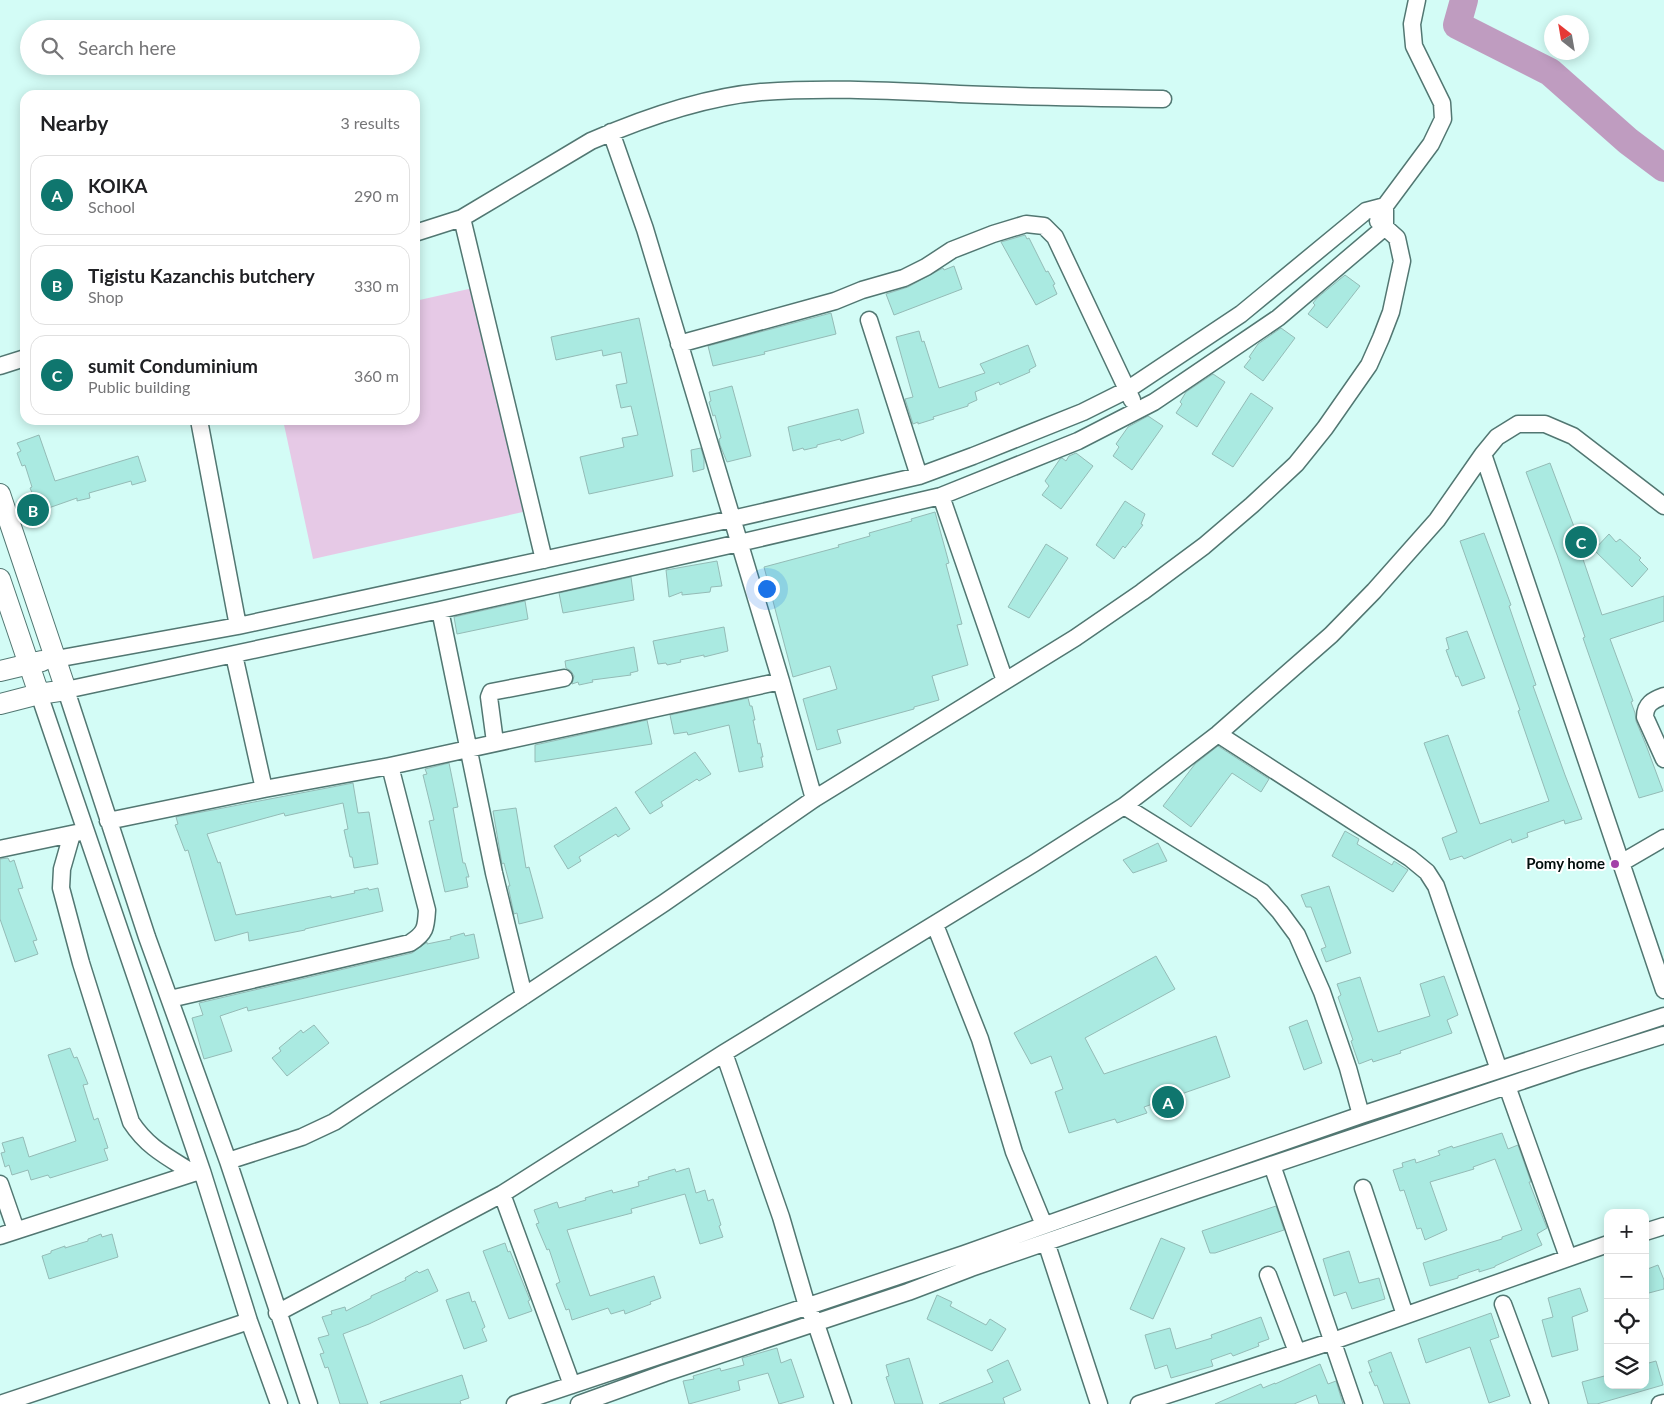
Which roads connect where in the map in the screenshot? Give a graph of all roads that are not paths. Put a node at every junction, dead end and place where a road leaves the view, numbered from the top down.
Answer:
1 (1416, 0) edge
2 (1163, 99) dead end
3 (611, 132) junction
4 (1384, 206) junction
5 (1366, 211) junction
6 (462, 218) junction
7 (1385, 226) junction
8 (420, 231) edge
9 (869, 320) dead end
10 (678, 344) junction
11 (20, 360) edge
12 (0, 366) edge
13 (1127, 390) junction
14 (1137, 412) junction
15 (200, 425) edge
16 (1483, 454) junction
17 (919, 476) junction
18 (0, 494) edge
19 (941, 496) junction
20 (1664, 506) edge
21 (732, 518) junction
22 (739, 543) junction
23 (544, 560) junction
24 (0, 579) edge
25 (440, 610) junction
26 (238, 626) junction
27 (234, 654) junction
28 (56, 659) junction
29 (29, 664) junction
30 (0, 671) edge
31 (564, 678) dead end
32 (781, 681) junction
33 (1005, 681) junction
34 (66, 690) junction
35 (40, 694) junction
36 (1664, 696) edge
37 (0, 704) edge
38 (1218, 734) junction
39 (495, 742) junction
40 (469, 748) junction
41 (1664, 759) edge
42 (390, 766) junction
43 (264, 789) junction
44 (814, 799) junction
45 (1124, 806) junction
46 (108, 821) junction
47 (79, 833) junction
48 (1664, 838) edge
49 (0, 849) edge
50 (1621, 863) junction
51 (935, 925) junction
52 (1664, 990) edge
53 (524, 996) junction
54 (170, 999) junction
55 (1664, 1016) edge
56 (1664, 1035) edge
57 (724, 1053) junction
58 (1499, 1070) junction
59 (1507, 1086) junction
60 (1361, 1115) junction
61 (1313, 1132) junction
62 (1318, 1150) junction
63 (228, 1161) junction
64 (1272, 1165) junction
65 (197, 1172) junction
66 (0, 1184) edge
67 (1363, 1188) dead end
68 (502, 1194) junction
69 (1044, 1225) junction
70 (1664, 1226) edge
71 (16, 1230) junction
72 (1649, 1231) edge
73 (0, 1236) edge
74 (1046, 1242) junction
75 (1604, 1245) edge
76 (1568, 1257) junction
77 (1268, 1275) dead end
78 (1503, 1304) dead end
79 (807, 1306) junction
80 (277, 1313) junction
81 (1405, 1315) junction
82 (249, 1321) junction
83 (816, 1324) junction
84 (1333, 1341) junction
85 (1297, 1352) junction
86 (572, 1385) junction
87 (1664, 1403) edge
88 (0, 1404) edge
89 (279, 1404) edge
90 (309, 1404) edge
91 (516, 1404) edge
92 (579, 1404) edge
93 (843, 1404) edge
94 (1099, 1404) edge
95 (1139, 1404) edge
96 (1354, 1404) edge
97 (1540, 1404) edge
98 (1660, 1404) edge

1 - 4 street
2 - 3 street
3 - 6 street
3 - 10 street
4 - 5 street
4 - 7 street
5 - 7 street
5 - 13 street
6 - 8 street
6 - 23 street
7 - 14 street
7 - 33 street
9 - 17 street
10 - 13 street
10 - 21 street
11 - 12 street
13 - 14 street
13 - 17 street
14 - 19 street
15 - 26 street
16 - 20 street
16 - 38 street
16 - 50 street
17 - 21 street
18 - 28 main road
19 - 22 street
19 - 33 street
21 - 22 street
21 - 23 street
22 - 25 street
22 - 32 street
23 - 26 street
24 - 29 main road
25 - 27 street
25 - 40 street
26 - 28 street
27 - 34 street
27 - 43 street
28 - 29 main road
28 - 34 main road
29 - 30 main road
29 - 35 main road
31 - 39 street
32 - 39 street
32 - 44 street
33 - 44 street
34 - 35 main road
34 - 46 street
35 - 37 main road
35 - 47 street
36 - 41 street
38 - 45 street
38 - 58 street
39 - 40 street
40 - 42 street
40 - 53 street
42 - 43 street
42 - 54 street
43 - 46 street
44 - 53 street
45 - 51 street
45 - 60 street
46 - 54 street
47 - 49 street
47 - 65 street
47 - 65 street
48 - 50 street
50 - 52 street
51 - 57 street
51 - 69 street
53 - 63 street
54 - 63 street
55 - 58 street
56 - 59 street
57 - 68 street
57 - 79 street
58 - 60 street
59 - 62 street
59 - 76 street
60 - 61 street
61 - 62 street
61 - 69 street
62 - 64 street
63 - 80 street
64 - 74 street
64 - 84 street
65 - 71 street
65 - 82 street
66 - 71 street
67 - 81 street
68 - 80 street
68 - 86 street
69 - 79 street
70 - 72 street
71 - 73 street
74 - 83 street
74 - 94 street
75 - 76 street
76 - 81 street
77 - 85 street
78 - 97 street
79 - 83 street
79 - 86 street
80 - 90 street
81 - 84 street
82 - 88 street
82 - 89 street
83 - 92 street
83 - 93 street
84 - 85 street
84 - 96 street
85 - 95 street
86 - 91 street
87 - 98 street

